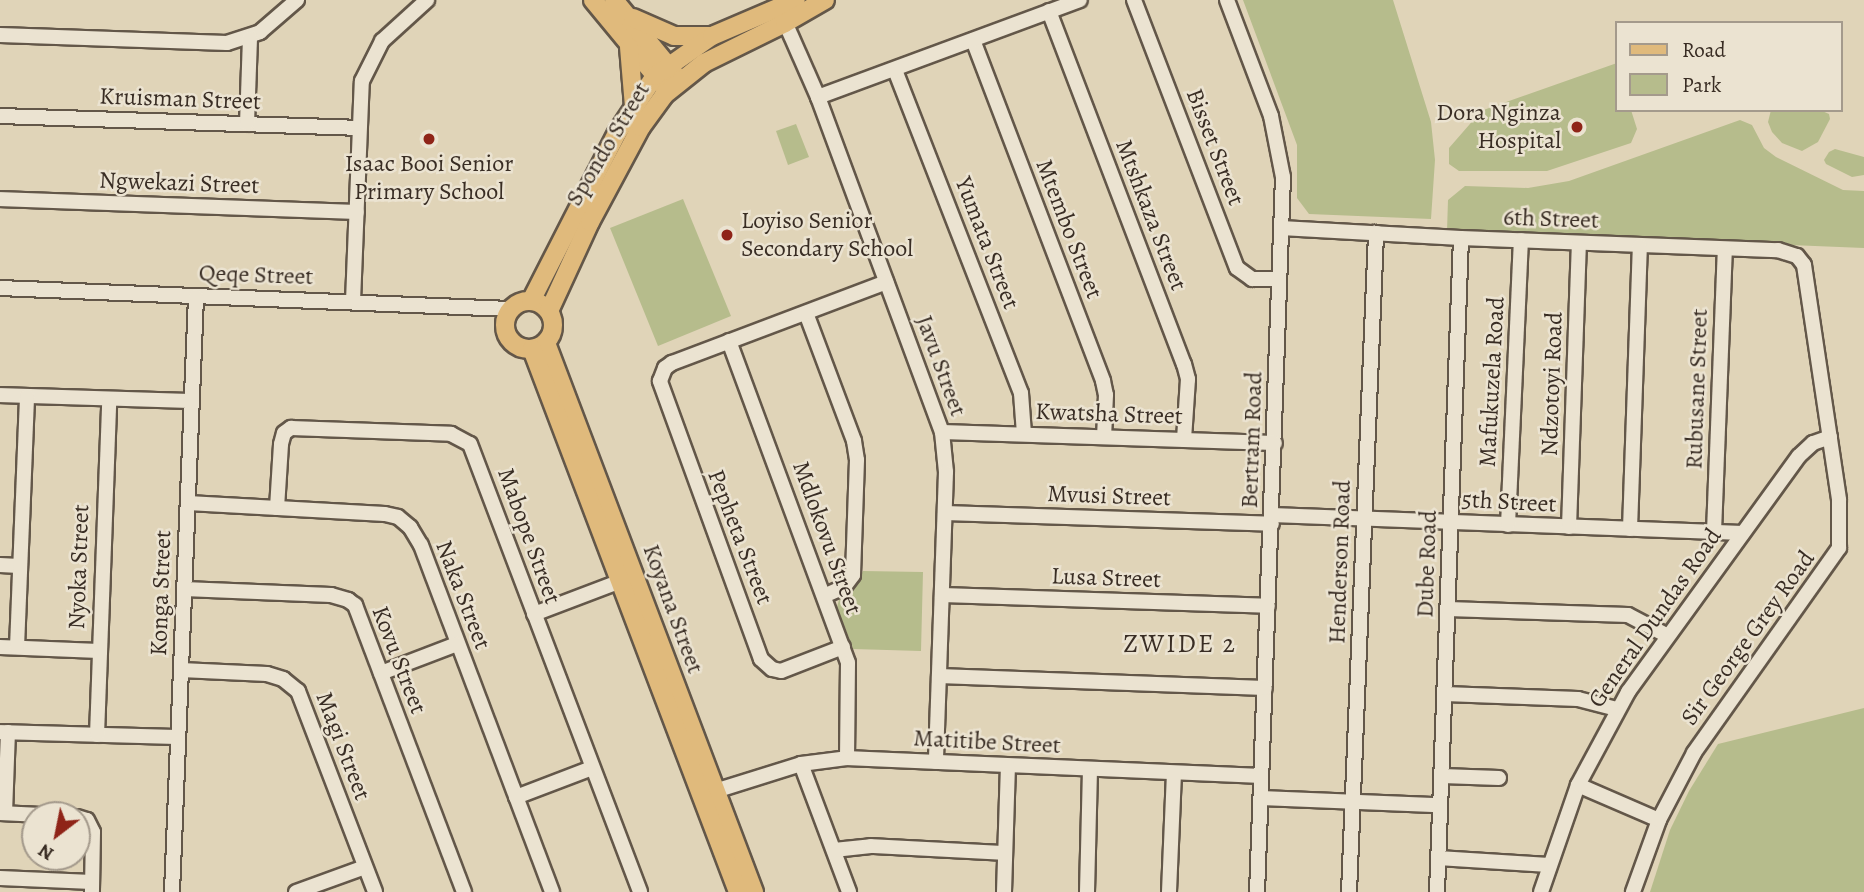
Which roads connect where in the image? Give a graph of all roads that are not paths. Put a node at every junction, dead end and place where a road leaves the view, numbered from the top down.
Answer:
1 (298, 0) edge
2 (427, 0) edge
3 (593, 0) edge
4 (614, 0) edge
5 (796, 0) edge
6 (825, 0) edge
7 (1080, 0) edge
8 (1134, 0) edge
9 (1227, 0) edge
10 (1049, 11) junction
11 (626, 15) junction
12 (782, 15) junction
13 (0, 35) edge
14 (712, 36) junction
15 (250, 38) junction
16 (973, 40) junction
17 (629, 43) junction
18 (895, 70) junction
19 (662, 71) junction
20 (673, 85) junction
21 (818, 97) junction
22 (634, 106) junction
23 (0, 116) edge
24 (247, 124) junction
25 (359, 128) junction
26 (0, 199) edge
27 (357, 212) junction
28 (1281, 228) junction
29 (1376, 233) junction
30 (1461, 238) junction
31 (1521, 240) junction
32 (1579, 243) junction
33 (1640, 246) junction
34 (1725, 249) junction
35 (1808, 273) joint
36 (1279, 279) junction
37 (886, 282) junction
38 (0, 288) edge
39 (196, 296) junction
40 (353, 301) junction
41 (531, 301) junction
42 (510, 309) junction
43 (549, 311) junction
44 (806, 313) junction
45 (729, 341) junction
46 (539, 346) junction
47 (0, 395) edge
48 (27, 396) junction
49 (109, 400) junction
50 (191, 401) junction
51 (942, 432) junction
52 (1024, 434) junction
53 (1830, 436) junction
54 (1104, 437) junction
55 (1184, 440) junction
56 (1275, 443) junction
57 (188, 503) junction
58 (277, 508) junction
59 (945, 513) junction
60 (1272, 519) junction
61 (1364, 519) junction
62 (1451, 522) junction
63 (1508, 525) junction
64 (1569, 527) junction
65 (1630, 529) junction
66 (1714, 532) junction
67 (1743, 533) junction
68 (0, 565) edge
69 (19, 566) junction
70 (621, 581) junction
71 (184, 589) junction
72 (942, 595) junction
73 (826, 596) junction
74 (1268, 607) junction
75 (1448, 609) junction
76 (534, 614) junction
77 (1666, 635) junction
78 (457, 644) junction
79 (0, 647) edge
80 (17, 647) junction
81 (843, 648) junction
82 (99, 652) junction
83 (181, 670) junction
84 (382, 673) junction
85 (939, 676) junction
86 (1265, 688) junction
87 (1445, 694) junction
88 (1617, 709) junction
89 (4, 732) edge
90 (97, 735) junction
91 (178, 737) junction
92 (847, 758) junction
93 (936, 762) junction
94 (801, 764) junction
95 (1008, 766) junction
96 (592, 768) junction
97 (1090, 771) junction
98 (1174, 774) junction
99 (1261, 776) junction
100 (1441, 776) junction
101 (1499, 778) dead end
102 (1578, 785) junction
103 (715, 790) junction
104 (516, 797) junction
105 (1261, 798) junction
106 (1353, 802) junction
107 (1439, 805) junction
108 (3, 813) edge
109 (21, 814) edge
110 (1659, 820) junction
111 (91, 824) edge
112 (834, 850) junction
113 (1005, 853) junction
114 (1438, 858) junction
115 (1549, 865) junction
116 (365, 867) junction
117 (0, 878) edge
118 (92, 887) edge
119 (172, 892) edge
120 (296, 892) edge
121 (375, 892) edge
122 (464, 892) edge
123 (552, 892) edge
124 (640, 892) edge
125 (738, 892) edge
126 (754, 892) edge
127 (849, 892) edge
128 (1004, 892) edge
129 (1087, 892) edge
130 (1169, 892) edge
131 (1257, 892) edge
132 (1349, 892) edge
133 (1437, 892) edge
134 (1541, 892) edge
135 (1633, 892) edge

1 - 15 street
2 - 25 street
3 - 17 main road
4 - 11 main road
5 - 12 main road, Spondo Street
6 - 12 main road, Spondo Street
7 - 10 street
8 - 36 street, Bisset Street
9 - 28 street, Bertram Road
10 - 16 street
10 - 55 street, Mtshkaza Street
11 - 14 main road
11 - 19 main road
12 - 14 main road, Spondo Street
12 - 20 main road, Spondo Street
12 - 21 street, Javu Street
13 - 15 street
14 - 19 main road, Spondo Street
15 - 24 street
16 - 18 street
16 - 54 street, Mtembo Street
17 - 19 main road
17 - 22 main road
18 - 21 street
18 - 52 street, Yumata Street
19 - 20 main road
19 - 22 main road, Spondo Street
20 - 43 main road, Spondo Street
21 - 37 street, Javu Street
22 - 41 main road, Spondo Street
23 - 24 street, Kruisman Street
24 - 25 street, Kruisman Street
25 - 27 street
26 - 27 street, Ngwekazi Street
27 - 40 street
28 - 29 street, 6th Street
28 - 36 street, Bertram Road
29 - 30 street, 6th Street
29 - 61 street, Henderson Road
30 - 31 street, 6th Street
30 - 62 street, Dube Road
31 - 32 street, 6th Street
31 - 63 street, Mafukuzela Road
32 - 33 street, 6th Street
32 - 64 street, Ndzotoyi Road
33 - 34 street, 6th Street
33 - 65 street
34 - 35 street, 6th Street
34 - 66 street, Rubusane Street
35 - 53 street, Sir George Grey Road
36 - 56 street, Bertram Road
37 - 44 street
37 - 51 street, Javu Street
38 - 39 street, Qeqe Street
39 - 40 street, Qeqe Street
39 - 50 street, Konga Street
40 - 42 street, Qeqe Street
41 - 42 main road
41 - 43 main road
42 - 46 main road
43 - 46 main road
44 - 45 street
44 - 73 street
45 - 73 street, Mdlokovu Street
45 - 81 street, Pepheta Street
46 - 70 main road, Koyana Street
46 - 103 main road, Koyana Street
47 - 48 street
48 - 49 street
48 - 69 street
49 - 50 street
49 - 82 street, Nyoka Street
50 - 57 street, Konga Street
51 - 52 street, Kwatsha Street
51 - 59 street, Javu Street
52 - 54 street, Kwatsha Street
53 - 67 street, General Dundas Road
53 - 110 street, Sir George Grey Road
54 - 55 street, Kwatsha Street
55 - 56 street, Kwatsha Street
56 - 60 street, Bertram Road
57 - 58 street, Naka Street
57 - 71 street, Konga Street
58 - 76 street, Mabope Street
58 - 78 street, Naka Street
59 - 60 street, Mvusi Street
59 - 72 street, Javu Street
60 - 61 street, 5th Street
60 - 74 street, Bertram Road
61 - 62 street, 5th Street
61 - 106 street, Henderson Road
62 - 63 street, 5th Street
62 - 75 street, Dube Road
63 - 64 street, 5th Street
64 - 65 street, 5th Street
65 - 66 street, 5th Street
66 - 67 street, 5th Street
67 - 77 street, General Dundas Road
68 - 69 street
69 - 80 street
70 - 76 street
70 - 125 main road, Koyana Street
71 - 83 street, Konga Street
71 - 84 street, Kovu Street
72 - 74 street, Lusa Street
72 - 85 street, Javu Street
73 - 81 street, Mdlokovu Street
74 - 86 street, Bertram Road
75 - 77 street
75 - 87 street, Dube Road
76 - 96 street, Mabope Street
77 - 88 street, General Dundas Road
78 - 84 street
78 - 104 street, Naka Street
79 - 80 street
80 - 82 street
81 - 92 street, Mdlokovu Street
82 - 90 street, Nyoka Street
83 - 91 street, Konga Street
83 - 116 street, Magi Street
84 - 122 street, Kovu Street
85 - 86 street
85 - 93 street, Javu Street
86 - 99 street, Bertram Road
87 - 88 street
87 - 100 street, Dube Road
88 - 102 street, General Dundas Road
89 - 90 street
89 - 108 street
90 - 91 street
91 - 119 street, Konga Street
92 - 93 street, Matitibe Street
92 - 94 street, Matitibe Street
93 - 95 street, Matitibe Street
94 - 103 street, Matitibe Street
94 - 112 street
95 - 97 street, Matitibe Street
95 - 113 street
96 - 104 street
96 - 124 street, Mabope Street
97 - 98 street, Matitibe Street
97 - 129 street
98 - 99 street, Matitibe Street
98 - 130 street
99 - 105 street, Bertram Road
100 - 101 street
100 - 107 street, Dube Road
102 - 110 street
102 - 115 street, General Dundas Road
103 - 126 main road, Koyana Street
104 - 123 street, Naka Street
105 - 106 street
105 - 131 street, Bertram Road
106 - 107 street
106 - 132 street, Henderson Road
107 - 114 street, Dube Road
108 - 109 street
110 - 135 street, Sir George Grey Road
111 - 118 street
112 - 113 street
112 - 127 street
113 - 128 street
114 - 115 street
114 - 133 street, Dube Road
115 - 134 street, General Dundas Road
116 - 120 street
116 - 121 street, Magi Street
117 - 118 street

